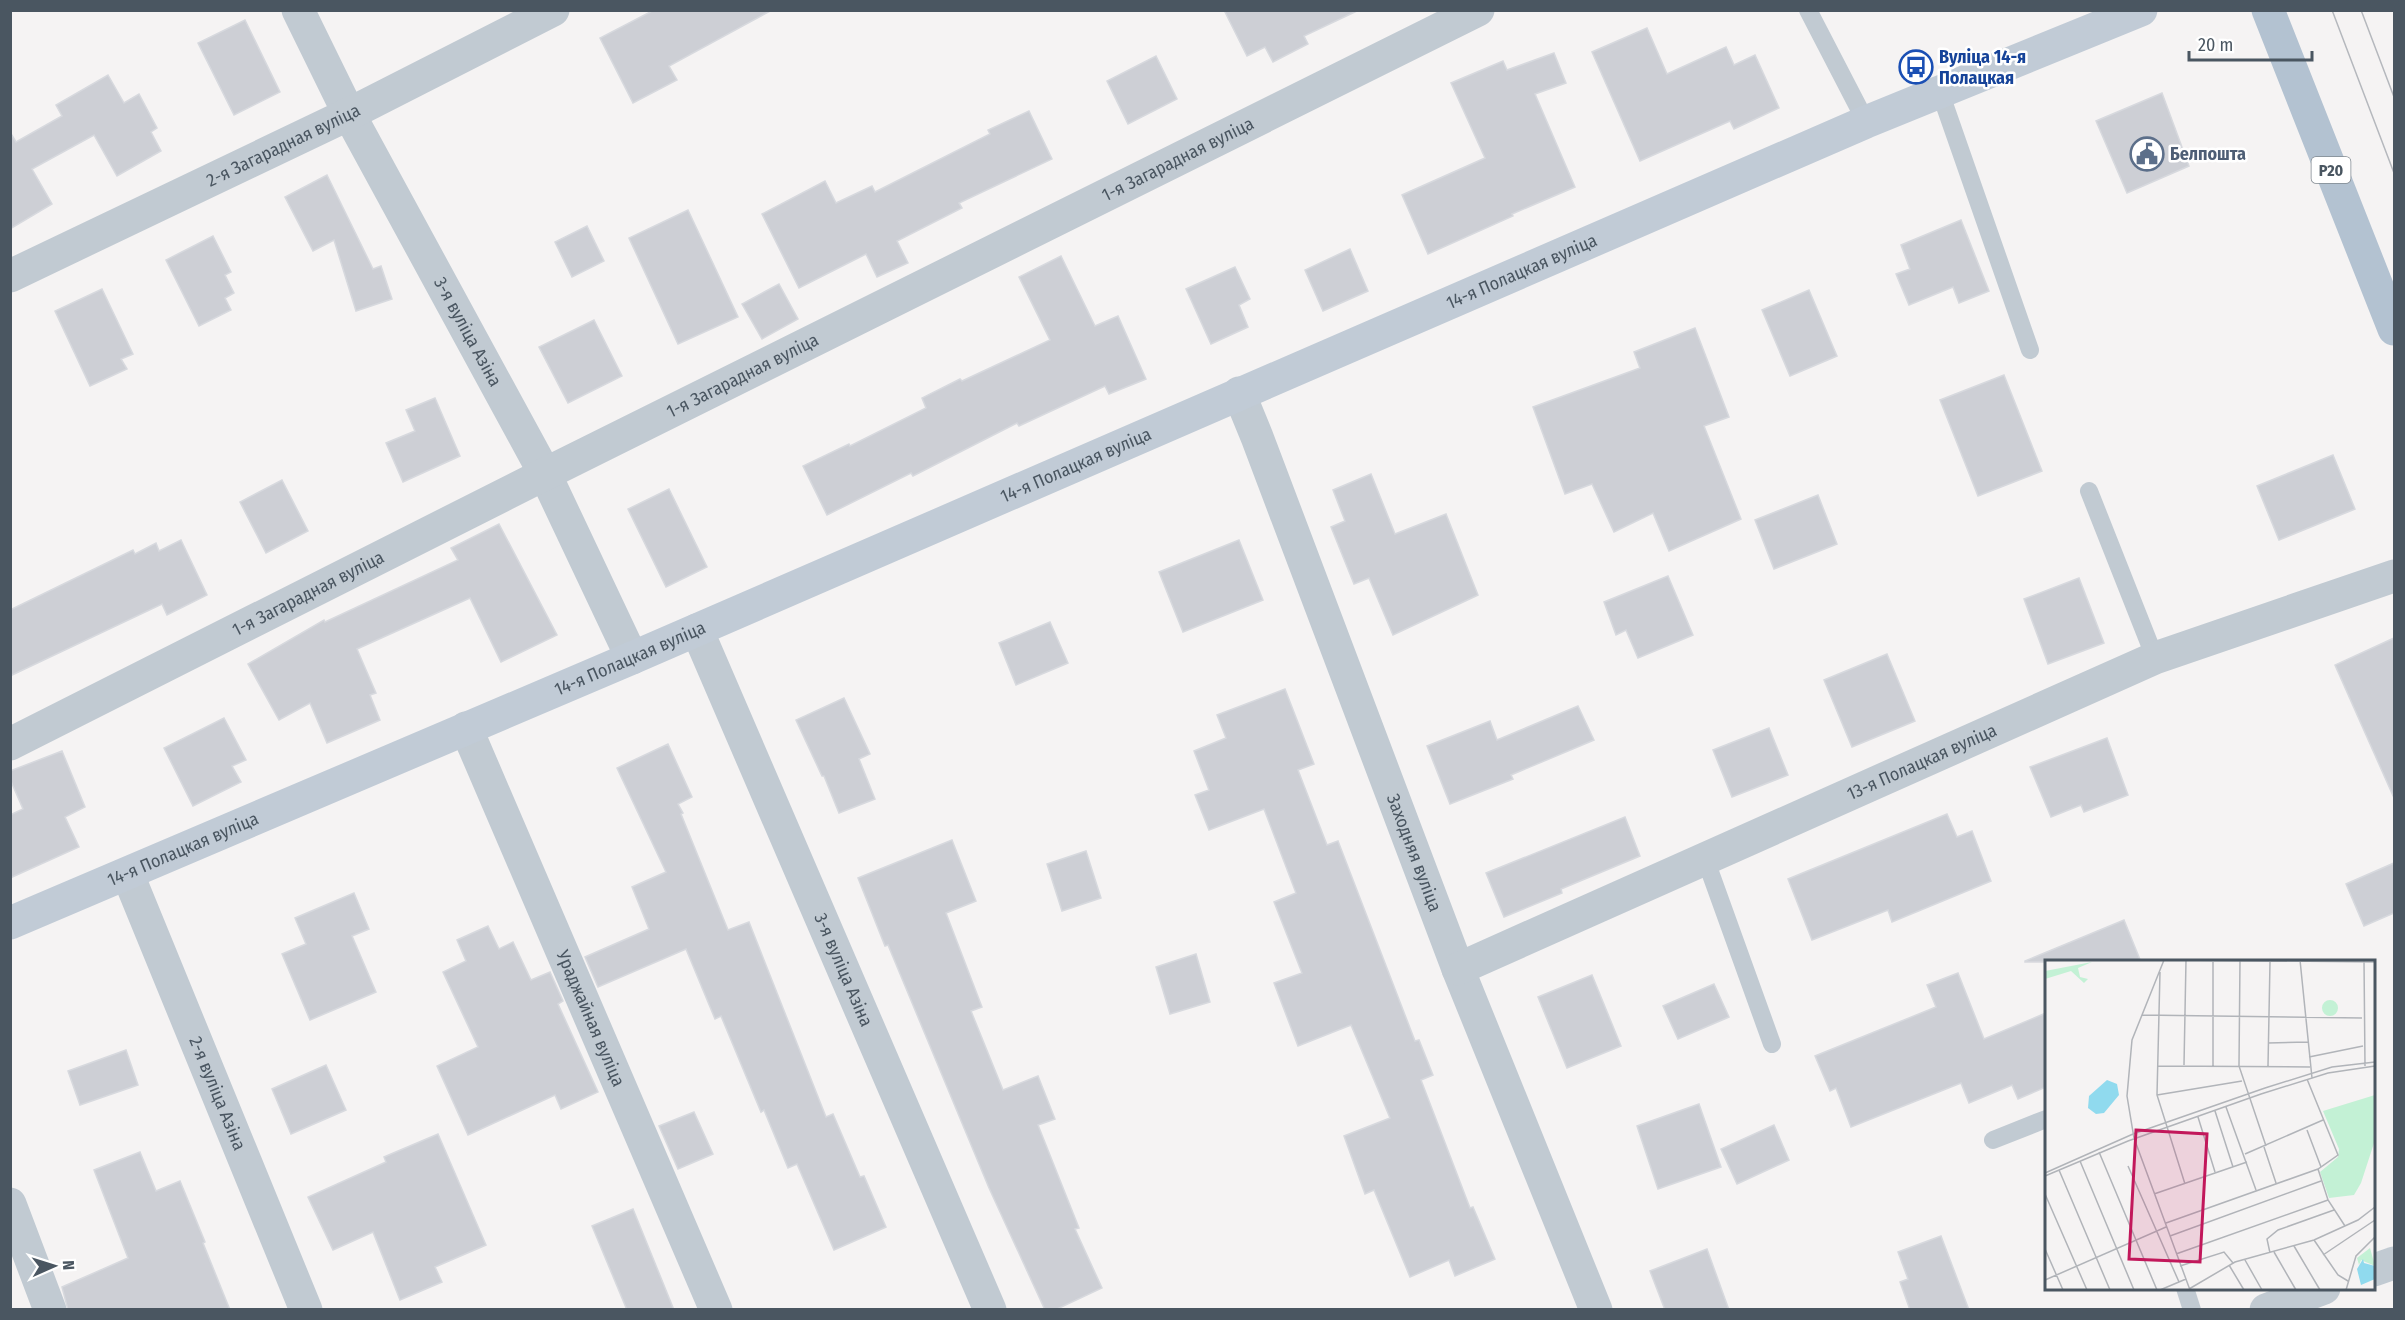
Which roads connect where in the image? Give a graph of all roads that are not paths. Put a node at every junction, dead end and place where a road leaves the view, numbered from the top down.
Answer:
1 (298, 10) edge
2 (553, 10) edge
3 (1478, 10) edge
4 (1808, 10) edge
5 (2140, 10) edge
6 (2268, 10) edge
7 (1940, 92) junction
8 (350, 114) junction
9 (1866, 122) junction
10 (10, 276) edge
11 (2394, 329) edge
12 (2030, 350) dead end
13 (1239, 393) junction
14 (545, 474) junction
15 (2089, 490) dead end
16 (2394, 576) edge
17 (697, 630) junction
18 (632, 658) junction
19 (2155, 658) junction
20 (466, 728) junction
21 (10, 744) edge
22 (1705, 858) junction
23 (128, 875) junction
24 (10, 923) edge
25 (1458, 969) junction
26 (1772, 1044) dead end
27 (2045, 1119) edge
28 (1993, 1140) dead end
29 (10, 1204) edge
30 (2394, 1263) edge
31 (2375, 1269) edge
32 (2186, 1290) edge
33 (2319, 1290) edge
34 (50, 1310) edge
35 (306, 1310) edge
36 (716, 1310) edge
37 (990, 1310) edge
38 (1596, 1310) edge
39 (2192, 1310) edge
40 (2266, 1310) edge

1 - 8 street, 3-я вуліца Азіна
2 - 8 street, 2-я Загарадная вуліца
3 - 14 street, 1-я Загарадная вуліца
4 - 9 lane
5 - 7 main road, 14-я Полацкая вуліца
6 - 11 main road, Р20
7 - 9 main road, 14-я Полацкая вуліца
7 - 12 lane
8 - 10 street, 2-я Загарадная вуліца
8 - 14 street, 3-я вуліца Азіна
9 - 13 main road, 14-я Полацкая вуліца
13 - 17 main road, 14-я Полацкая вуліца
13 - 25 street, Заходняя вуліца
14 - 18 street, 3-я вуліца Азіна
14 - 21 street, 1-я Загарадная вуліца
15 - 19 lane
16 - 19 street, 13-я Полацкая вуліца
17 - 18 main road, 14-я Полацкая вуліца
17 - 37 street, 3-я вуліца Азіна
18 - 20 main road, 14-я Полацкая вуліца
19 - 22 street, 13-я Полацкая вуліца
20 - 23 main road, 14-я Полацкая вуліца
20 - 36 street, Ураджайная вуліца
22 - 25 street, 13-я Полацкая вуліца
22 - 26 lane
23 - 24 main road, 14-я Полацкая вуліца
23 - 35 street, 2-я вуліца Азіна
25 - 38 street, Заходняя вуліца
27 - 28 lane
29 - 34 street
30 - 31 street
32 - 39 lane
33 - 40 street

